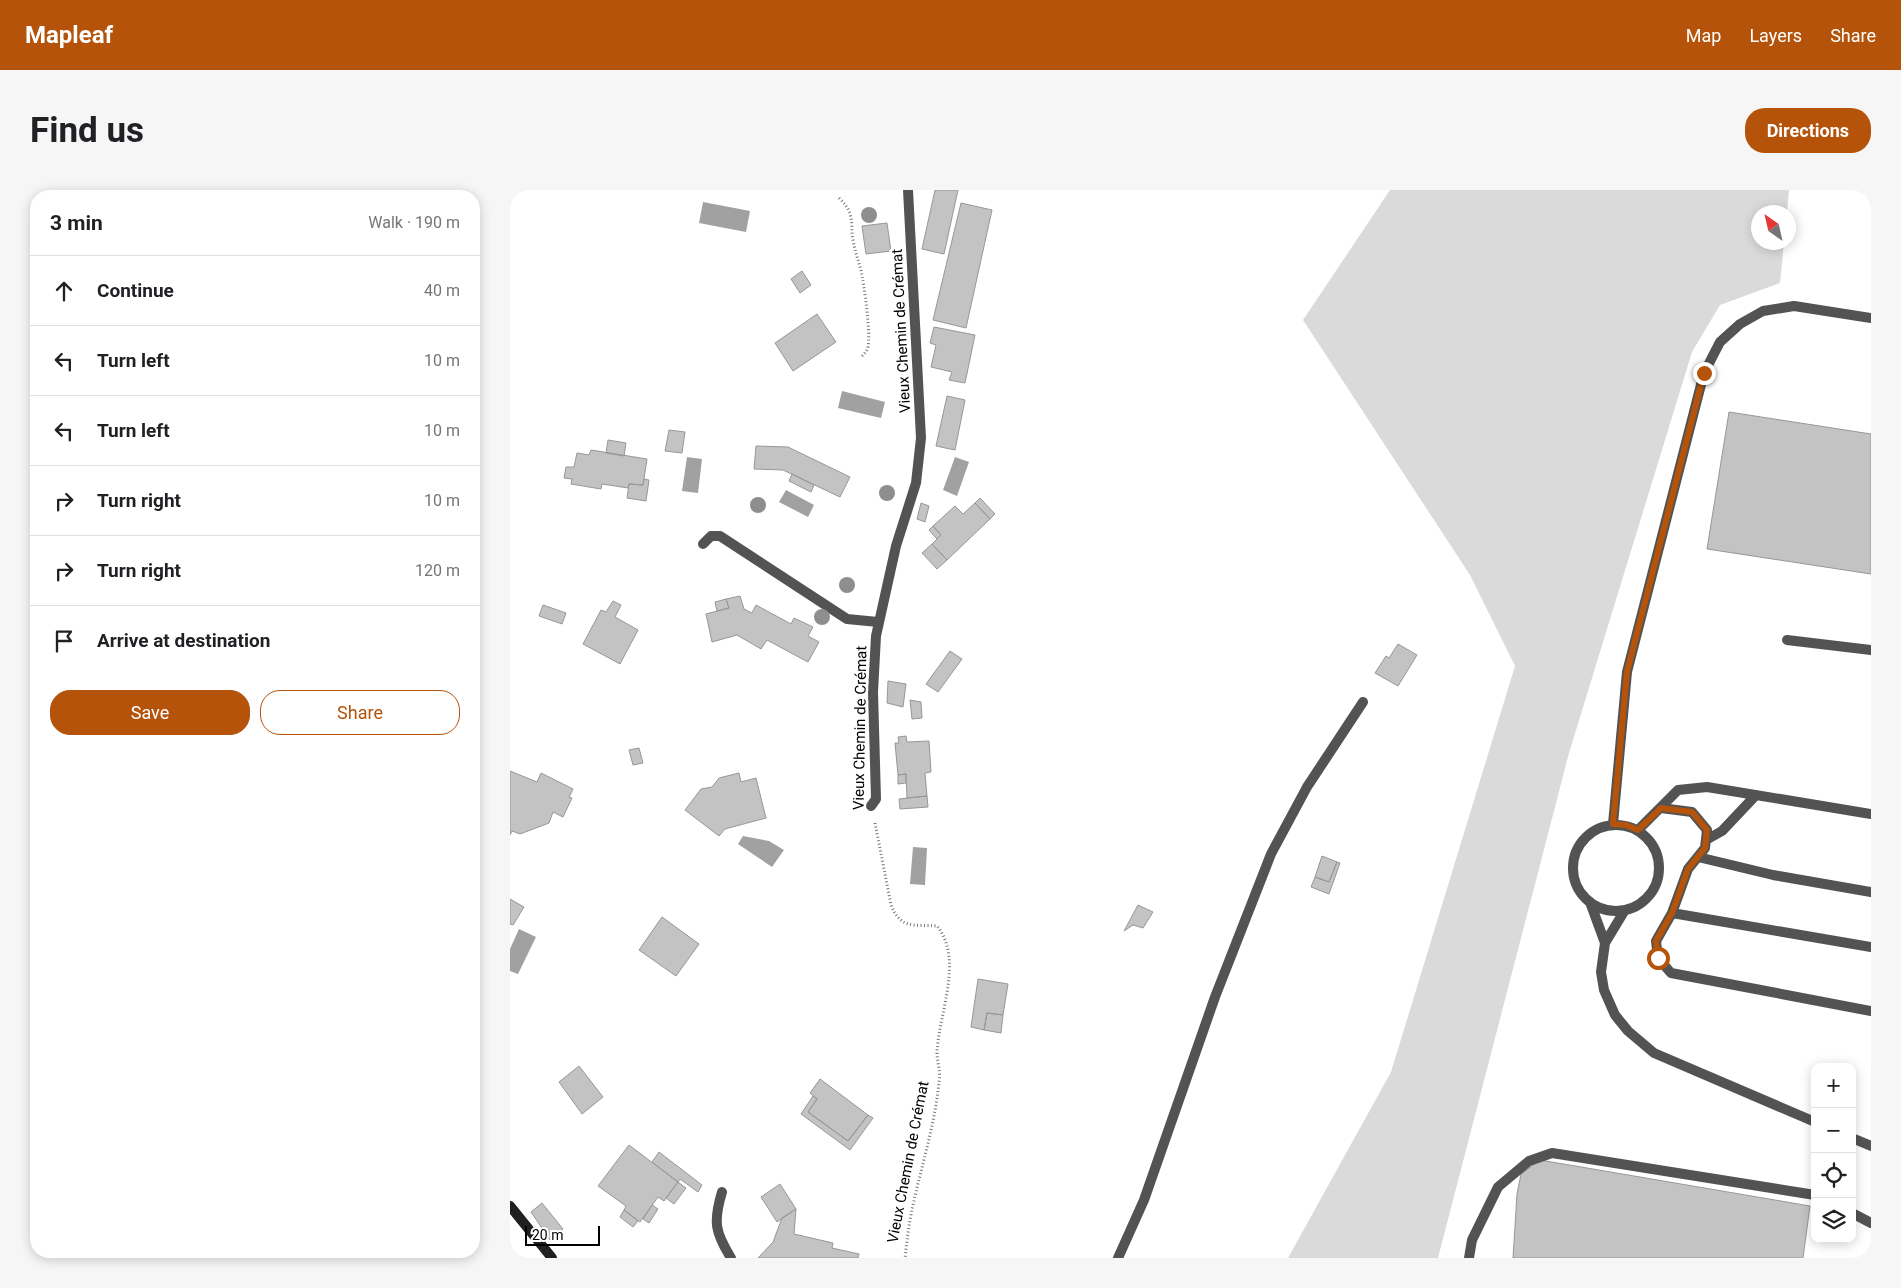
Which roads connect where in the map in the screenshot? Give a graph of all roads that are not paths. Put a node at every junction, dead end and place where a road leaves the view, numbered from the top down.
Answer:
1 (908, 190) edge
2 (1871, 318) edge
3 (703, 544) dead end
4 (878, 622) junction
5 (1787, 640) dead end
6 (1871, 650) edge
7 (1363, 702) dead end
8 (1756, 795) junction
9 (871, 806) road end
10 (1661, 808) junction
11 (1871, 814) edge
12 (1613, 824) junction
13 (1638, 830) junction
14 (1706, 840) junction
15 (1698, 857) junction
16 (1871, 892) edge
17 (1590, 902) junction
18 (1625, 910) junction
19 (1672, 913) junction
20 (1605, 942) junction
21 (1871, 947) edge
22 (1871, 1012) edge
23 (1811, 1120) edge
24 (1856, 1140) edge
25 (1871, 1146) edge
26 (722, 1192) dead end
27 (1811, 1195) edge
28 (510, 1206) edge
29 (1856, 1216) edge
30 (1871, 1223) edge
31 (552, 1258) edge
32 (731, 1258) edge
33 (1118, 1258) edge
34 (1468, 1258) edge

1 - 4 street, Vieux Chemin de Crémat
2 - 12 street
3 - 4 street
4 - 9 street, Vieux Chemin de Crémat
5 - 6 street
7 - 33 street
8 - 10 street
8 - 11 street
8 - 14 street
10 - 13 street
10 - 14 street
12 - 13 street
12 - 17 street
13 - 18 street
14 - 15 street
15 - 16 street
15 - 19 street
17 - 18 street
17 - 20 street
18 - 20 street
19 - 21 street
19 - 22 street
20 - 23 street
24 - 25 street
26 - 32 street
27 - 34 street
28 - 31 street
29 - 30 street

